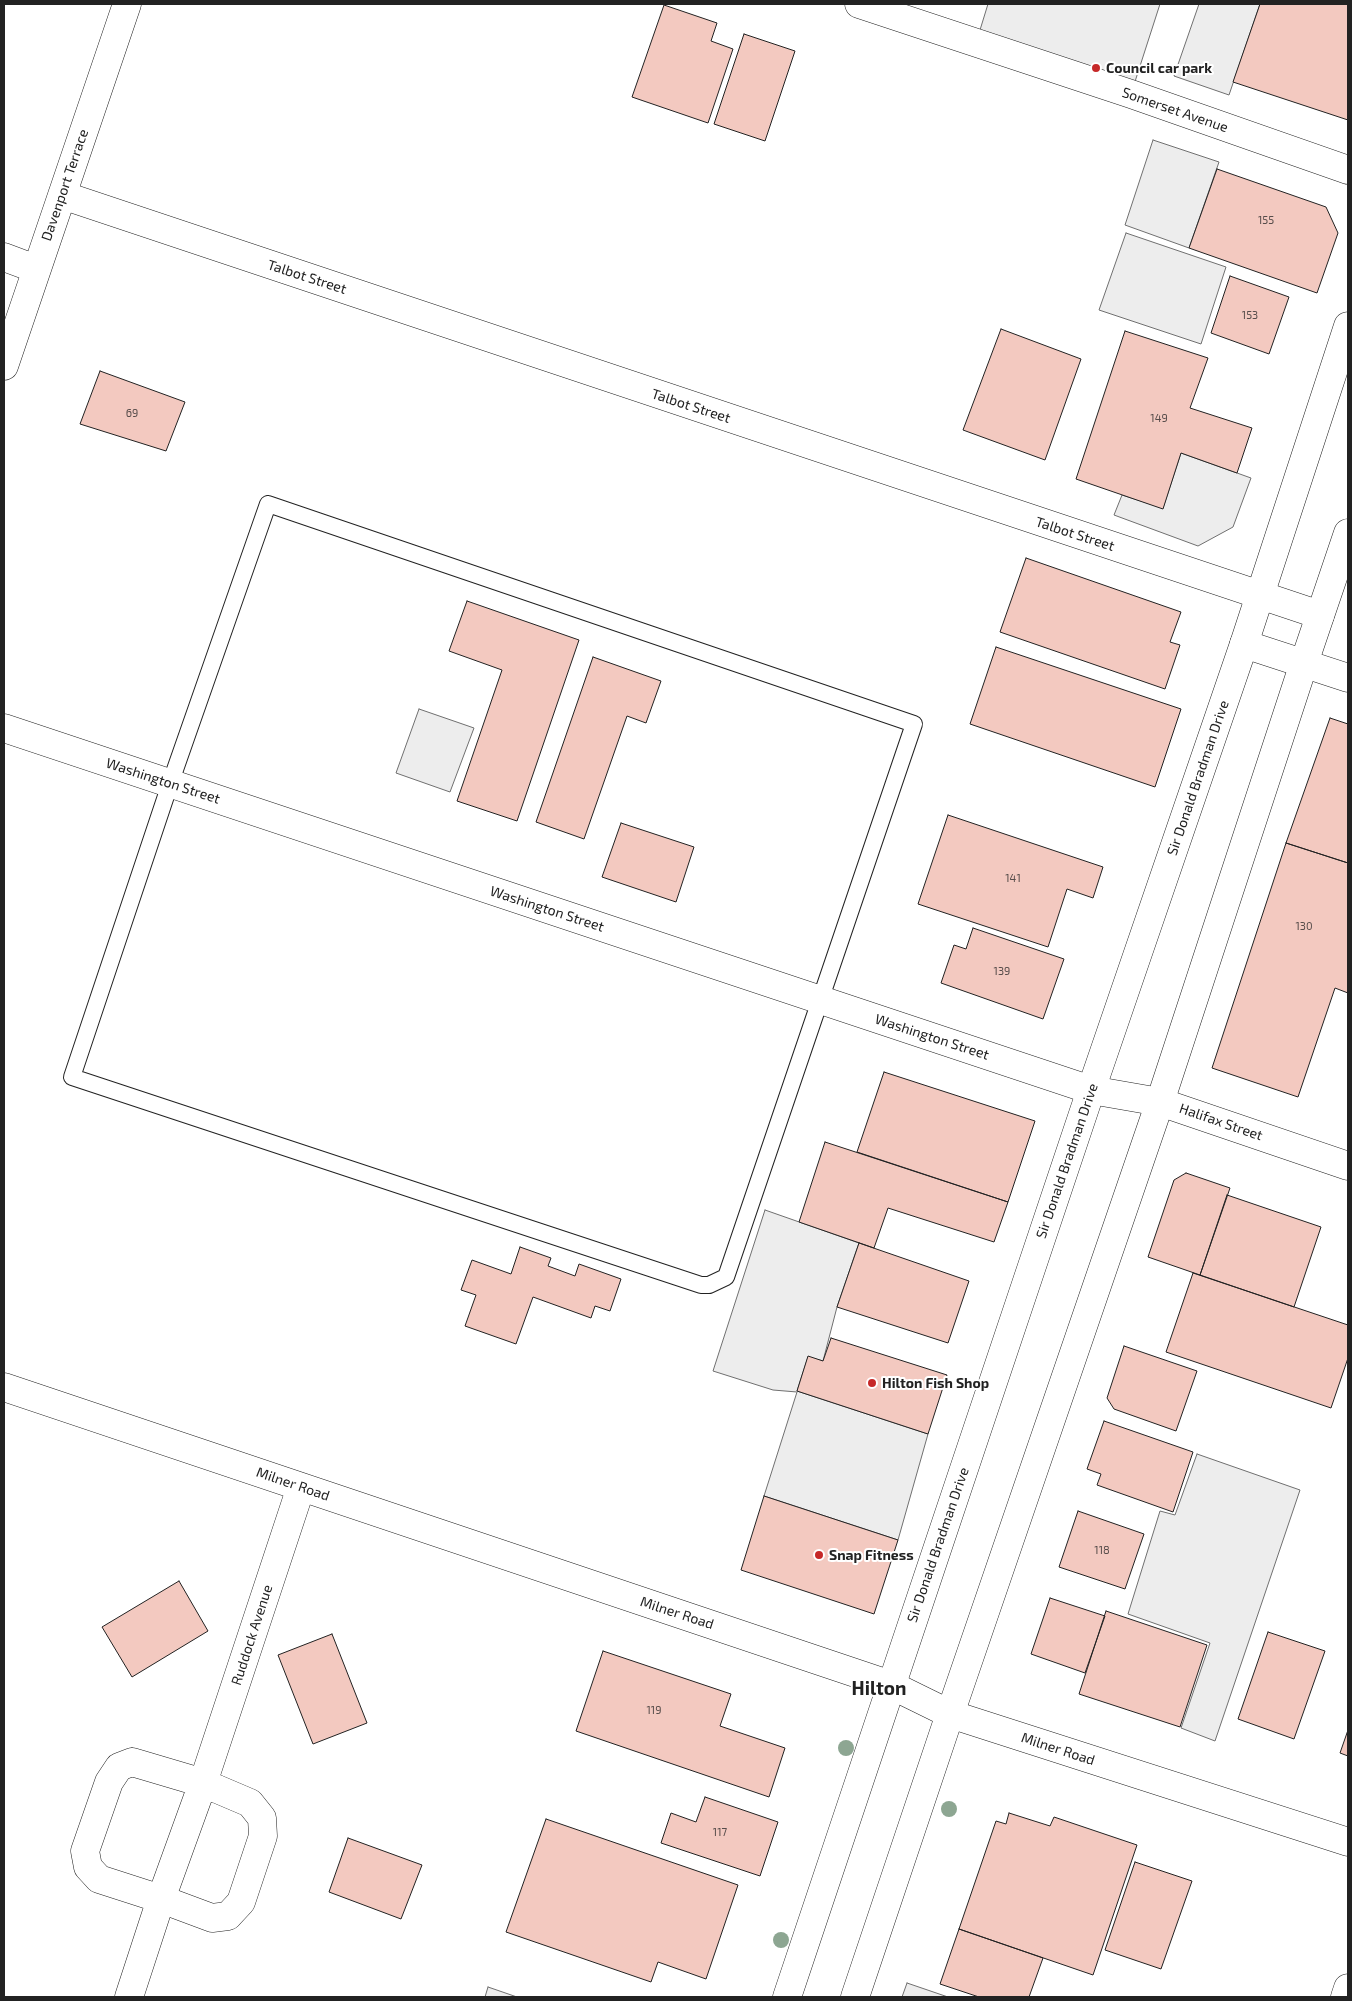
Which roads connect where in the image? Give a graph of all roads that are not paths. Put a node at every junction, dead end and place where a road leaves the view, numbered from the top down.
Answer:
1 (128, 4) edge
2 (859, 4) edge
3 (1348, 170) edge
4 (62, 196) junction
5 (4, 257) edge
6 (36, 269) junction
7 (1348, 326) edge
8 (4, 366) edge
9 (1348, 533) edge
10 (1259, 595) junction
11 (1320, 615) junction
12 (1244, 644) junction
13 (1304, 663) junction
14 (1348, 678) edge
15 (4, 728) edge
16 (170, 784) junction
17 (821, 1000) junction
18 (1091, 1090) junction
19 (1160, 1102) junction
20 (1348, 1166) edge
21 (4, 1387) edge
22 (301, 1487) junction
23 (891, 1685) junction
24 (950, 1714) junction
25 (203, 1783) junction
26 (1348, 1842) edge
27 (161, 1899) junction
28 (1348, 1988) edge
29 (129, 1997) edge
30 (787, 1997) edge
31 (855, 1997) edge
32 (1345, 1997) edge

1 - 4 street, Davenport Terrace
2 - 3 street, Somerset Avenue
4 - 6 street, Davenport Terrace
4 - 10 street, Talbot Street
5 - 6 street
6 - 8 street, Davenport Terrace
7 - 10 street, Sir Donald Bradman Drive
9 - 11 street
10 - 11 street, Talbot Street
10 - 12 street, Sir Donald Bradman Drive
11 - 13 street
12 - 13 street
12 - 18 street, Sir Donald Bradman Drive
13 - 14 street
13 - 19 street
15 - 16 street, Washington Street
16 - 17 street, Washington Street
16 - 17 lane
16 - 17 lane
17 - 18 street, Washington Street
18 - 19 street, Halifax Street
18 - 23 street, Sir Donald Bradman Drive
19 - 20 street, Halifax Street
19 - 24 street
21 - 22 street, Milner Road
22 - 23 street, Milner Road
22 - 25 street, Ruddock Avenue
23 - 24 street, Milner Road
23 - 30 street, Sir Donald Bradman Drive
24 - 26 street, Milner Road
24 - 31 street
25 - 27 street, Ruddock Avenue
25 - 27 street
25 - 27 street
27 - 29 street, Ruddock Avenue
28 - 32 street

